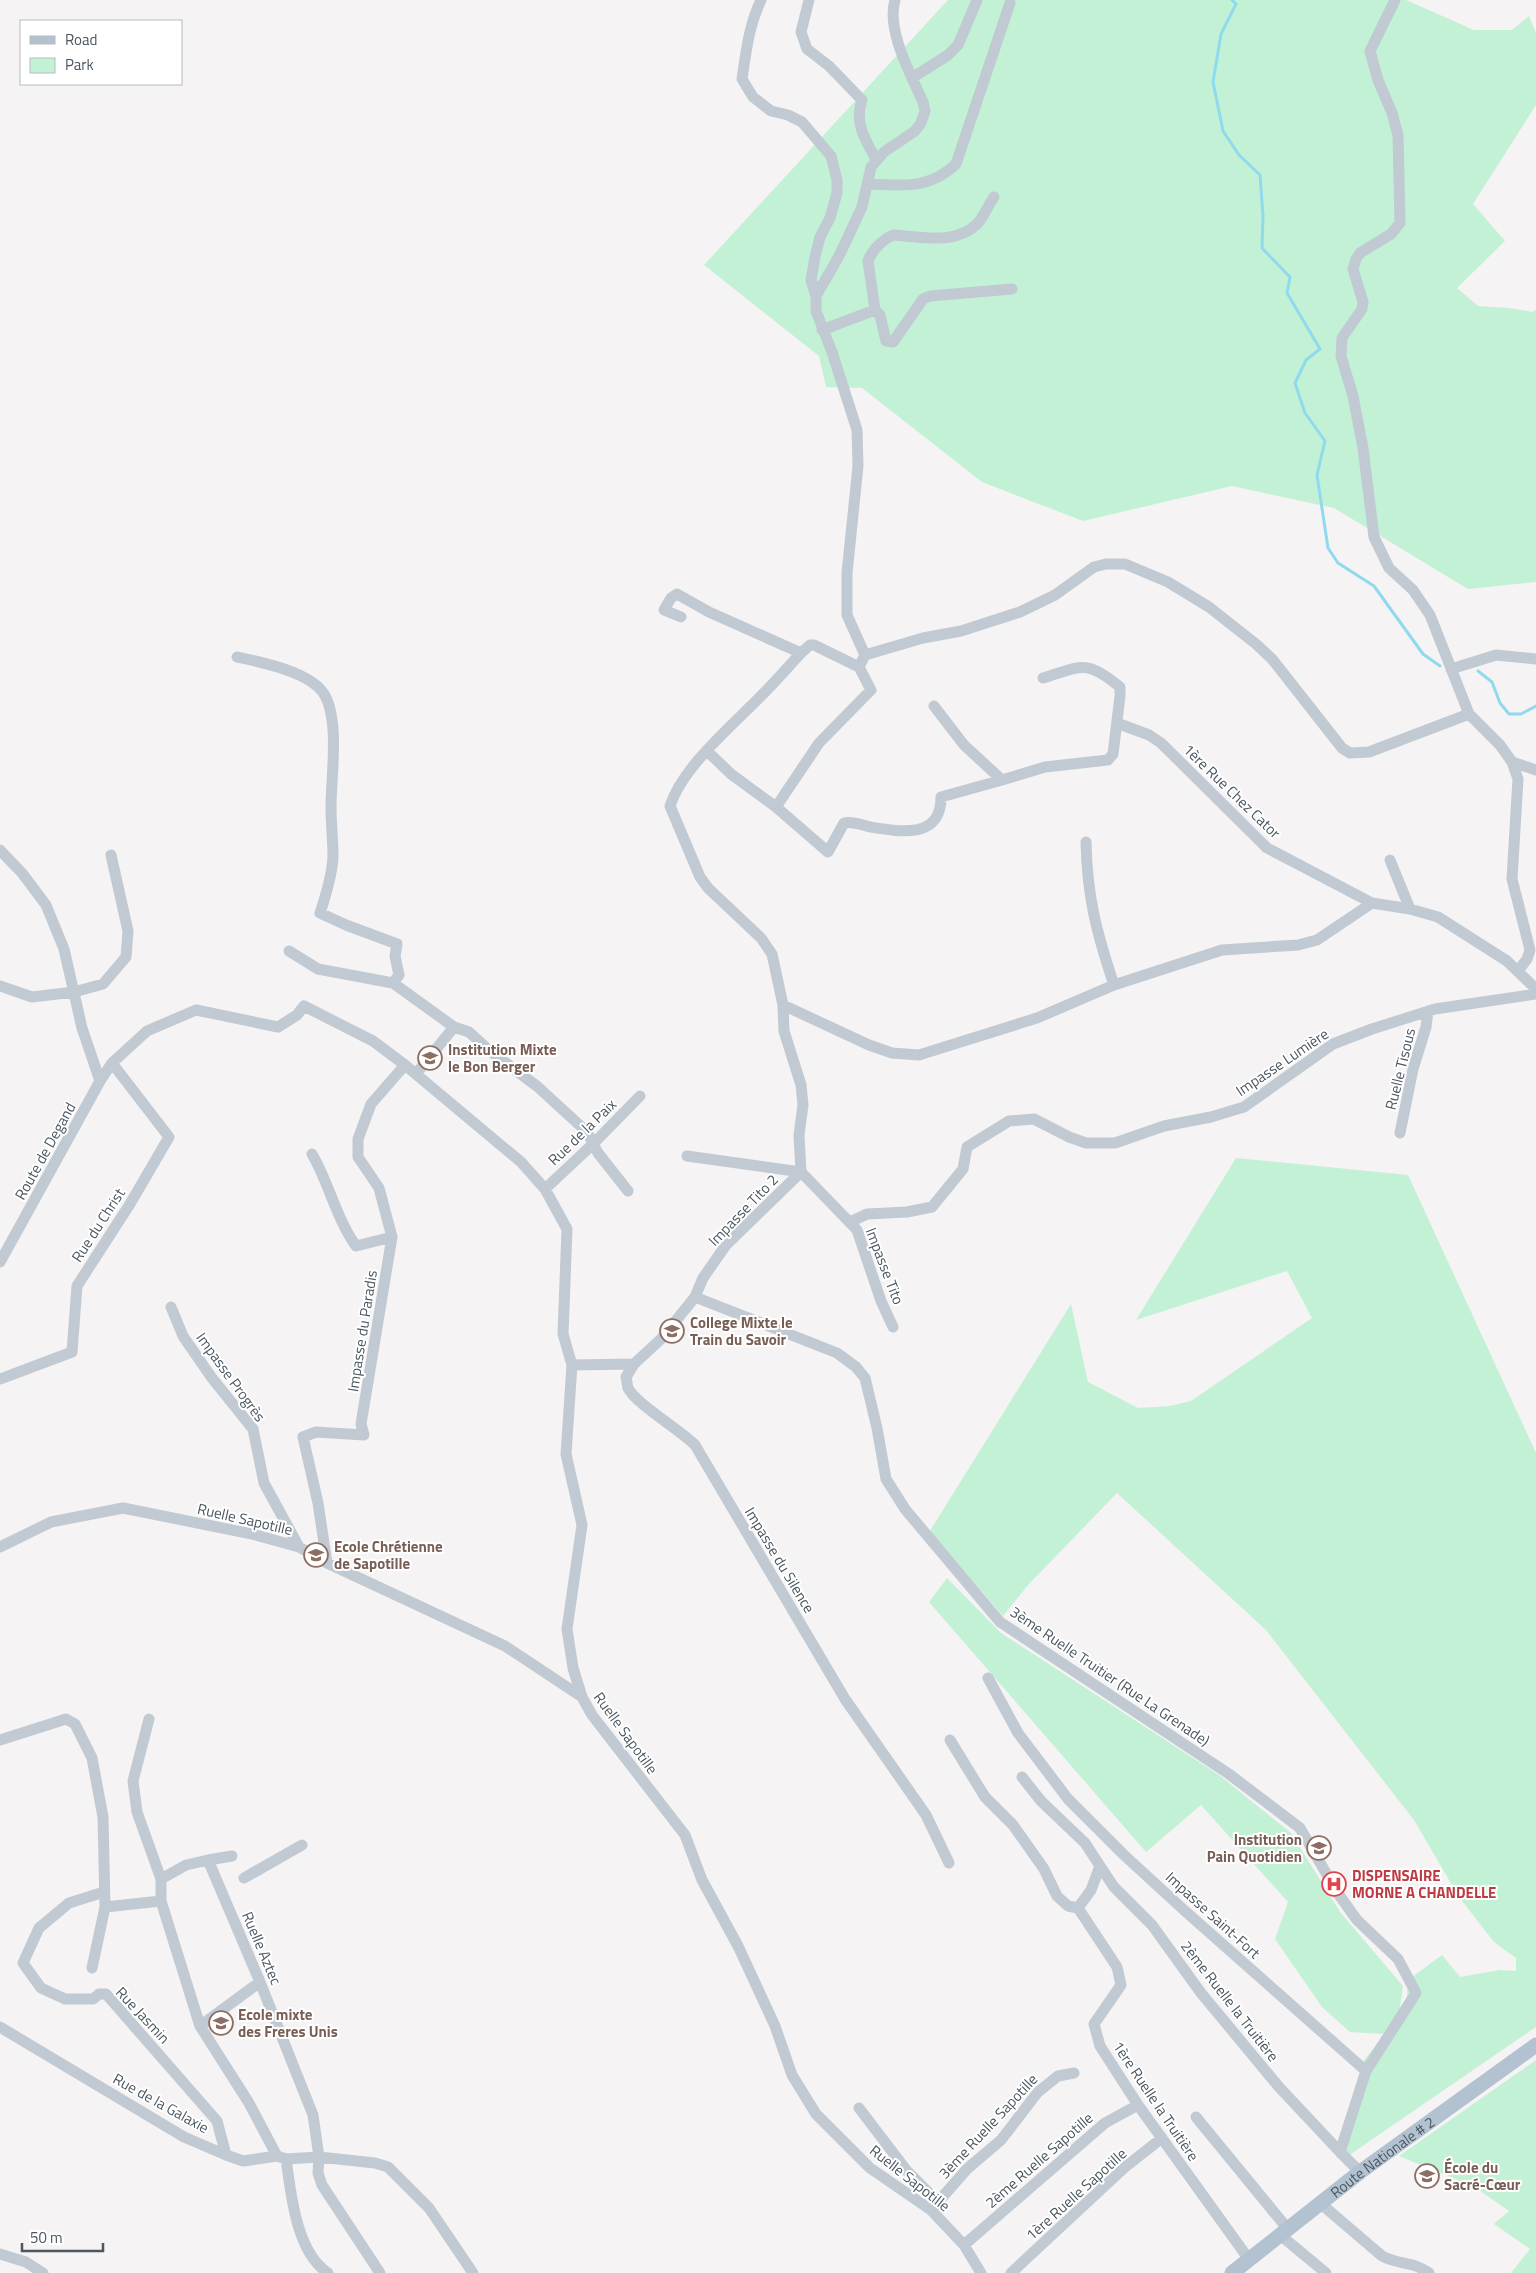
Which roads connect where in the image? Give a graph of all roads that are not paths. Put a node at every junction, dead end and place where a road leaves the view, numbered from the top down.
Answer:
1 (761, 0) edge
2 (809, 0) edge
3 (895, 0) edge
4 (977, 0) edge
5 (1395, 0) edge
6 (1010, 3) dead end
7 (912, 78) junction
8 (876, 159) junction
9 (868, 184) junction
10 (994, 197) dead end
11 (1012, 289) dead end
12 (816, 296) junction
13 (875, 310) junction
14 (822, 330) junction
15 (681, 617) dead end
16 (801, 653) junction
17 (865, 655) junction
18 (237, 657) dead end
19 (1536, 659) edge
20 (859, 667) junction
21 (1451, 669) junction
22 (1043, 678) dead end
23 (934, 706) dead end
24 (1469, 714) junction
25 (1117, 722) junction
26 (707, 751) junction
27 (1512, 762) junction
28 (1536, 770) edge
29 (1002, 780) junction
30 (776, 806) junction
31 (1086, 842) dead end
32 (0, 850) edge
33 (111, 856) dead end
34 (1390, 860) dead end
35 (1372, 903) junction
36 (1410, 909) junction
37 (289, 950) dead end
38 (1533, 952) edge
39 (1518, 971) junction
40 (393, 983) junction
41 (1114, 985) junction
42 (0, 986) edge
43 (1536, 989) edge
44 (74, 992) junction
45 (1536, 994) edge
46 (783, 1005) junction
47 (1428, 1011) junction
48 (454, 1026) junction
49 (112, 1063) junction
50 (405, 1065) junction
51 (416, 1074) junction
52 (100, 1081) junction
53 (640, 1096) dead end
54 (1400, 1134) dead end
55 (593, 1144) junction
56 (312, 1154) dead end
57 (687, 1156) dead end
58 (801, 1172) junction
59 (545, 1189) junction
60 (628, 1191) dead end
61 (850, 1222) junction
62 (392, 1237) junction
63 (0, 1262) edge
64 (695, 1297) junction
65 (171, 1307) dead end
66 (893, 1327) dead end
67 (634, 1364) junction
68 (572, 1365) junction
69 (0, 1379) edge
70 (0, 1547) edge
71 (299, 1547) junction
72 (326, 1563) junction
73 (988, 1678) dead end
74 (582, 1697) junction
75 (149, 1719) dead end
76 (0, 1740) edge
77 (950, 1740) dead end
78 (1022, 1777) dead end
79 (302, 1845) dead end
80 (232, 1856) dead end
81 (208, 1860) junction
82 (949, 1863) dead end
83 (1100, 1866) junction
84 (244, 1878) dead end
85 (161, 1879) junction
86 (104, 1892) junction
87 (161, 1901) junction
88 (105, 1907) junction
89 (1078, 1908) junction
90 (92, 1968) dead end
91 (260, 1982) junction
92 (0, 2026) edge
93 (200, 2026) junction
94 (1536, 2045) edge
95 (1366, 2072) junction
96 (1074, 2073) dead end
97 (1138, 2105) junction
98 (859, 2108) dead end
99 (1196, 2117) dead end
100 (1162, 2138) junction
101 (1340, 2152) junction
102 (226, 2155) junction
103 (282, 2158) junction
104 (319, 2158) junction
105 (1360, 2172) junction
106 (1320, 2203) junction
107 (935, 2206) junction
108 (1283, 2231) junction
109 (964, 2245) junction
110 (0, 2254) edge
111 (1248, 2258) junction
112 (44, 2273) edge
113 (328, 2273) edge
114 (380, 2273) edge
115 (473, 2273) edge
116 (981, 2273) edge
117 (1011, 2273) edge
118 (1232, 2273) edge
119 (1326, 2273) edge
120 (1429, 2273) edge

1 - 12 street
2 - 8 street
3 - 7 street
4 - 7 street
5 - 21 street
6 - 9 street
7 - 8 street
8 - 9 street
9 - 12 street
10 - 13 street
11 - 13 street
12 - 14 street
13 - 14 street
14 - 17 street
15 - 16 street
16 - 20 street
16 - 26 street
17 - 20 street
17 - 24 street
18 - 40 street
19 - 21 street
20 - 30 street
21 - 24 street
22 - 25 street
23 - 29 street
24 - 27 street
25 - 29 street
25 - 35 street, 1ère Rue Chez Cator
26 - 30 street
26 - 46 street
27 - 28 street
27 - 38 street
29 - 30 street
31 - 41 street
32 - 44 street
33 - 44 street
34 - 36 street
35 - 36 street, 1ère Rue Chez Cator
35 - 41 street
36 - 39 street, 1ère Rue Chez Cator
37 - 40 street
38 - 39 street
39 - 43 street, 1ère Rue Chez Cator
40 - 48 street
41 - 46 street
42 - 44 street
44 - 52 street
45 - 47 street, Impasse Lumière
46 - 58 street
47 - 54 street, Ruelle Tisous
47 - 61 street, Impasse Lumière
48 - 51 street
48 - 55 street
49 - 50 street, Route de Degand
49 - 52 street, Route de Degand
49 - 69 street, Rue du Christ
50 - 51 street
50 - 62 street, Impasse du Paradis
51 - 59 street
52 - 63 street, Route de Degand
53 - 55 street, Rue de la Paix
55 - 59 street, Rue de la Paix
55 - 60 street
56 - 62 street
57 - 58 street
58 - 61 street, Impasse Tito
58 - 64 street, Impasse Tito 2
59 - 68 street
61 - 66 street, Impasse Tito
62 - 72 street, Impasse du Paradis
64 - 67 street
64 - 95 street, 3ème Ruelle Truitier (Rue La Grenade)
65 - 71 street, Impasse Progrès
67 - 68 street
67 - 82 street, Impasse du Silence
68 - 74 street
70 - 71 street, Ruelle Sapotille
71 - 72 street, Ruelle Sapotille
72 - 74 street, Ruelle Sapotille
73 - 95 street, Impasse Saint-Fort
74 - 107 street, Ruelle Sapotille
75 - 85 street
76 - 86 street
77 - 89 street, 1ère Ruelle la Truitière
78 - 83 street, 2ème Ruelle la Truitière
79 - 84 street
80 - 81 street
81 - 85 street
81 - 91 street, Ruelle Aztec
83 - 89 street
83 - 101 street, 2ème Ruelle la Truitière
85 - 87 street
86 - 88 street
86 - 102 street, Rue Jasmin
87 - 88 street
87 - 93 street
88 - 90 street
89 - 97 street, 1ère Ruelle la Truitière
91 - 93 street
91 - 104 street, Ruelle Aztec
92 - 102 street, Rue de la Galaxie
93 - 103 street
94 - 105 main road, Route Nationale # 2
95 - 101 street
96 - 107 street, 3ème Ruelle Sapotille
97 - 100 street, 1ère Ruelle la Truitière
97 - 109 street, 2ème Ruelle Sapotille
98 - 107 street
99 - 108 street
100 - 111 street, 1ère Ruelle la Truitière
100 - 117 street, 1ère Ruelle Sapotille
101 - 105 street
102 - 103 street, Rue de la Galaxie
103 - 104 street, Rue de la Galaxie
103 - 113 street
104 - 114 street, Ruelle Aztec
104 - 115 street, Rue de la Galaxie
105 - 106 main road, Route Nationale # 2
106 - 108 main road, Route Nationale # 2
106 - 120 street
107 - 109 street, Ruelle Sapotille
108 - 111 main road, Route Nationale # 2
108 - 119 street
109 - 116 street, Ruelle Sapotille
110 - 112 street
111 - 118 main road, Route Nationale # 2

